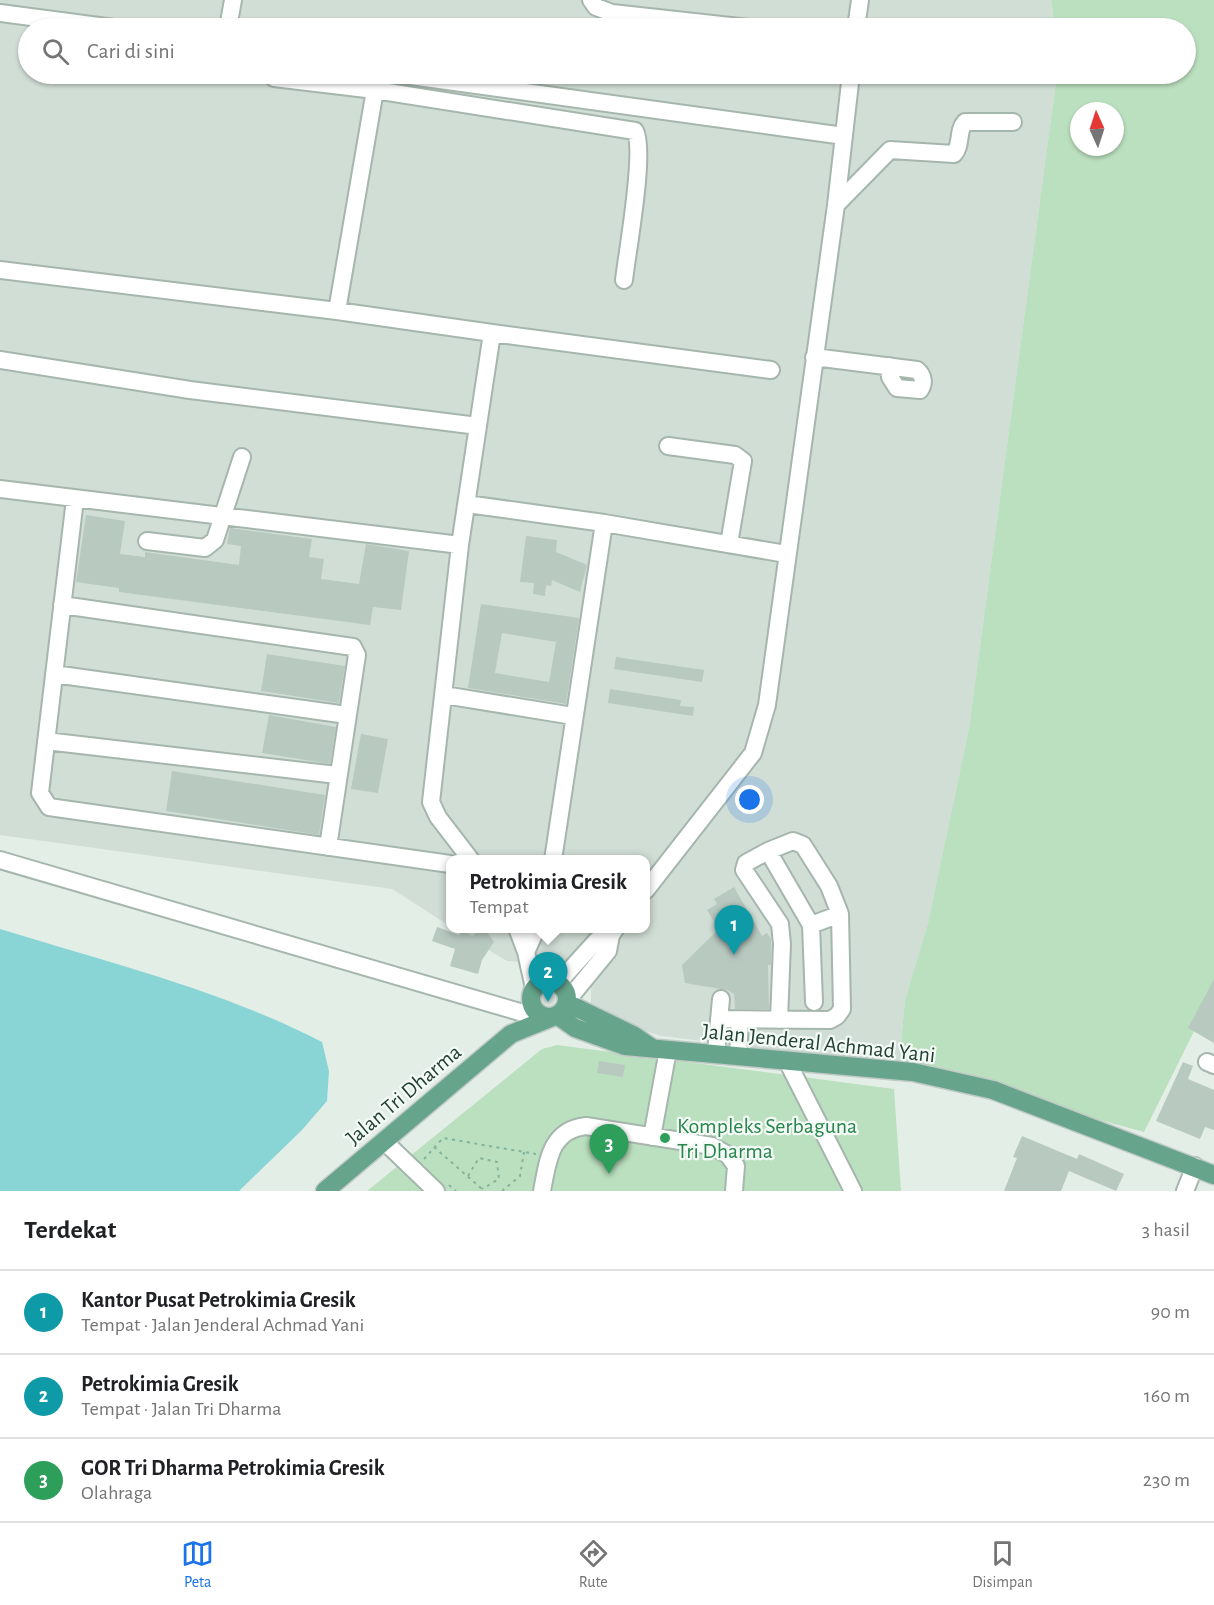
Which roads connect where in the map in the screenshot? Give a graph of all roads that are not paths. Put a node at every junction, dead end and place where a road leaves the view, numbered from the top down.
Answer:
1 (233, 0) edge
2 (591, 0) edge
3 (860, 0) edge
4 (0, 13) edge
5 (38, 18) edge
6 (230, 18) edge
7 (658, 18) edge
8 (857, 18) edge
9 (324, 84) edge
10 (468, 84) edge
11 (850, 84) edge
12 (375, 90) junction
13 (1013, 123) dead end
14 (844, 136) junction
15 (836, 205) junction
16 (0, 270) edge
17 (624, 280) dead end
18 (337, 311) junction
19 (492, 333) junction
20 (814, 357) junction
21 (0, 360) edge
22 (889, 366) dead end
23 (771, 370) dead end
24 (478, 426) junction
25 (668, 446) dead end
26 (242, 457) dead end
27 (0, 489) edge
28 (75, 499) junction
29 (467, 504) junction
30 (221, 514) junction
31 (604, 523) junction
32 (147, 541) dead end
33 (729, 544) junction
34 (460, 545) junction
35 (786, 554) junction
36 (62, 605) junction
37 (54, 674) junction
38 (444, 695) junction
39 (347, 715) junction
40 (573, 716) junction
41 (46, 741) junction
42 (337, 775) junction
43 (328, 847) junction
44 (768, 851) junction
45 (467, 855) edge
46 (554, 855) edge
47 (0, 860) edge
48 (446, 863) edge
49 (650, 884) edge
50 (840, 914) junction
51 (811, 925) junction
52 (519, 933) edge
53 (535, 933) edge
54 (611, 933) edge
55 (613, 933) edge
56 (526, 952) junction
57 (558, 983) junction
58 (721, 999) dead end
59 (529, 1000) junction
60 (814, 1002) dead end
61 (561, 1009) junction
62 (719, 1019) junction
63 (740, 1020) junction
64 (779, 1020) junction
65 (512, 1034) junction
66 (661, 1050) junction
67 (716, 1053) junction
68 (738, 1056) junction
69 (787, 1061) junction
70 (652, 1137) junction
71 (385, 1142) junction
72 (1195, 1166) junction
73 (1214, 1175) edge
74 (432, 1190) edge
75 (325, 1191) edge
76 (542, 1191) edge
77 (734, 1191) edge
78 (853, 1191) edge
79 (1185, 1191) edge

1 - 6 street
2 - 7 street
3 - 8 street
4 - 5 street
9 - 12 street
10 - 14 street
11 - 14 street
12 - 17 street
12 - 18 street
13 - 15 street
14 - 15 street
15 - 20 street
16 - 18 street
18 - 19 street
19 - 23 street
19 - 24 street
20 - 22 street
20 - 35 street
21 - 24 street
24 - 29 street
25 - 33 street
26 - 30 street
27 - 28 street
28 - 30 street
28 - 36 street
29 - 31 street
29 - 34 street
30 - 32 street
30 - 34 street
31 - 33 street
31 - 40 street
33 - 35 street
34 - 38 street
35 - 49 street
36 - 37 street
36 - 39 street
37 - 39 street
37 - 41 street
38 - 40 street
38 - 45 street
39 - 42 street
40 - 46 street
41 - 42 street
41 - 43 street
42 - 43 street
43 - 48 street
44 - 50 street
44 - 51 street
44 - 64 street
47 - 59 street
50 - 51 street
50 - 64 street
51 - 60 street
52 - 56 street
53 - 56 street
54 - 57 street
55 - 61 street
56 - 59 street
57 - 59 main road
57 - 61 main road
58 - 62 street
59 - 61 main road
59 - 65 main road, Jalan Tri Dharma
61 - 65 main road, Jalan Tri Dharma
61 - 66 main road, Jalan Jenderal Achmad Yani
62 - 63 street
62 - 67 street
63 - 64 street
63 - 68 street
65 - 71 main road, Jalan Tri Dharma
66 - 67 main road, Jalan Jenderal Achmad Yani
66 - 70 street
67 - 68 main road, Jalan Jenderal Achmad Yani
68 - 69 main road, Jalan Jenderal Achmad Yani
69 - 72 main road, Jalan Jenderal Achmad Yani
69 - 78 street
70 - 76 street
70 - 77 street
71 - 74 street
71 - 75 main road, Jalan Tri Dharma
72 - 73 main road, Jalan Jenderal Achmad Yani
72 - 79 street

